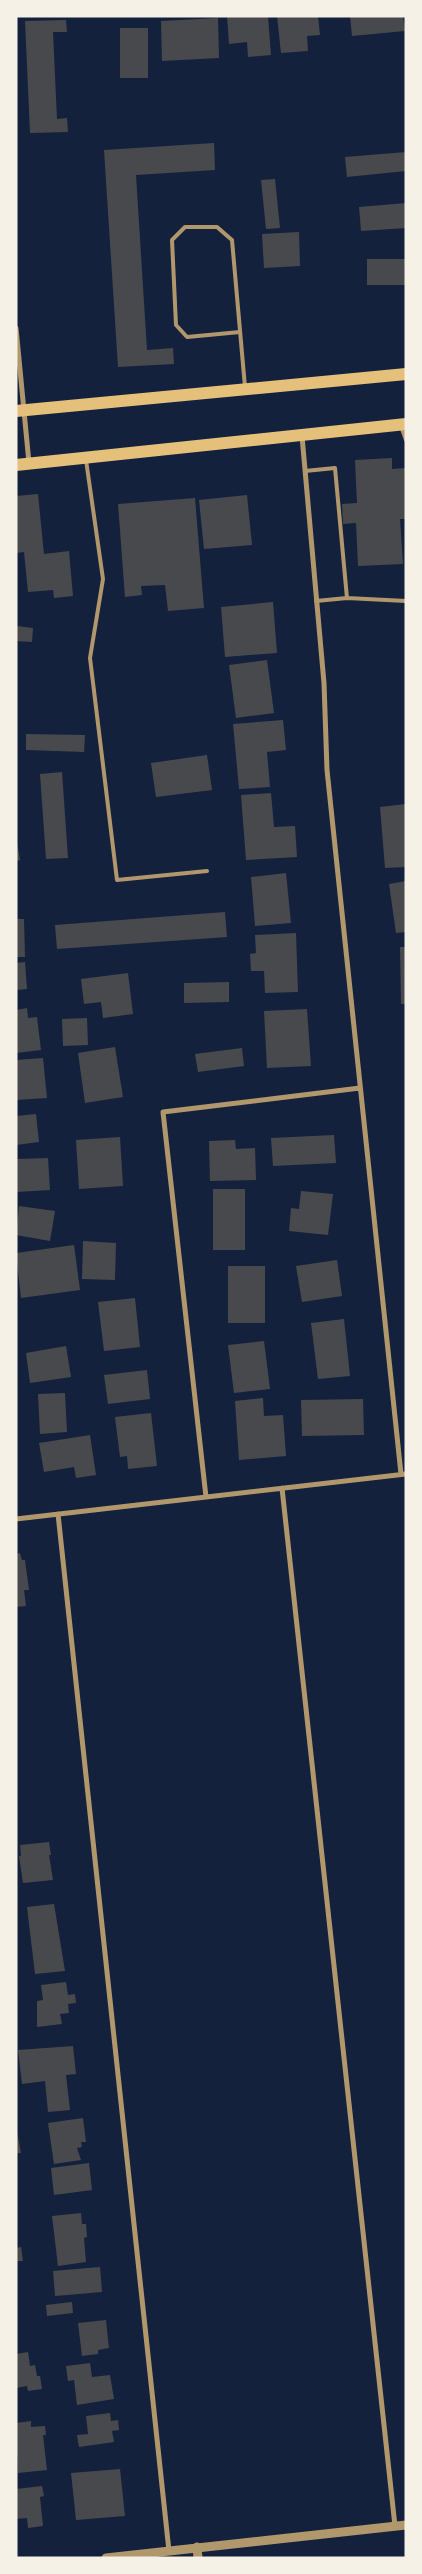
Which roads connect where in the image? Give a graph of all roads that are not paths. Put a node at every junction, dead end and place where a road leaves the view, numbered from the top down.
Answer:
1 (16, 328) edge
2 (16, 332) edge
3 (240, 332) junction
4 (406, 374) edge
5 (245, 390) junction
6 (20, 410) edge
7 (403, 424) edge
8 (302, 435) junction
9 (406, 440) edge
10 (86, 458) junction
11 (22, 464) edge
12 (305, 471) junction
13 (347, 598) junction
14 (316, 601) junction
15 (406, 601) edge
16 (207, 871) dead end
17 (360, 1088) junction
18 (403, 1474) edge
19 (282, 1488) junction
20 (206, 1497) junction
21 (58, 1514) junction
22 (16, 1519) edge
23 (406, 2525) edge
24 (394, 2526) junction
25 (197, 2548) junction
26 (169, 2551) junction
27 (106, 2558) edge
28 (198, 2558) edge

1 - 2 street
2 - 6 street
3 - 3 lane
3 - 5 lane
4 - 5 main road
5 - 6 main road
6 - 11 street
7 - 8 main road
7 - 9 lane
8 - 10 main road
8 - 12 street
10 - 11 main road
10 - 16 lane
12 - 13 lane
12 - 14 street
13 - 14 lane
13 - 15 lane
14 - 17 street
17 - 18 street
17 - 20 street
18 - 19 street
19 - 20 street
19 - 24 street
20 - 21 street
21 - 22 street
21 - 26 street
23 - 24 street
24 - 25 street
25 - 26 street
25 - 28 street
26 - 27 street

